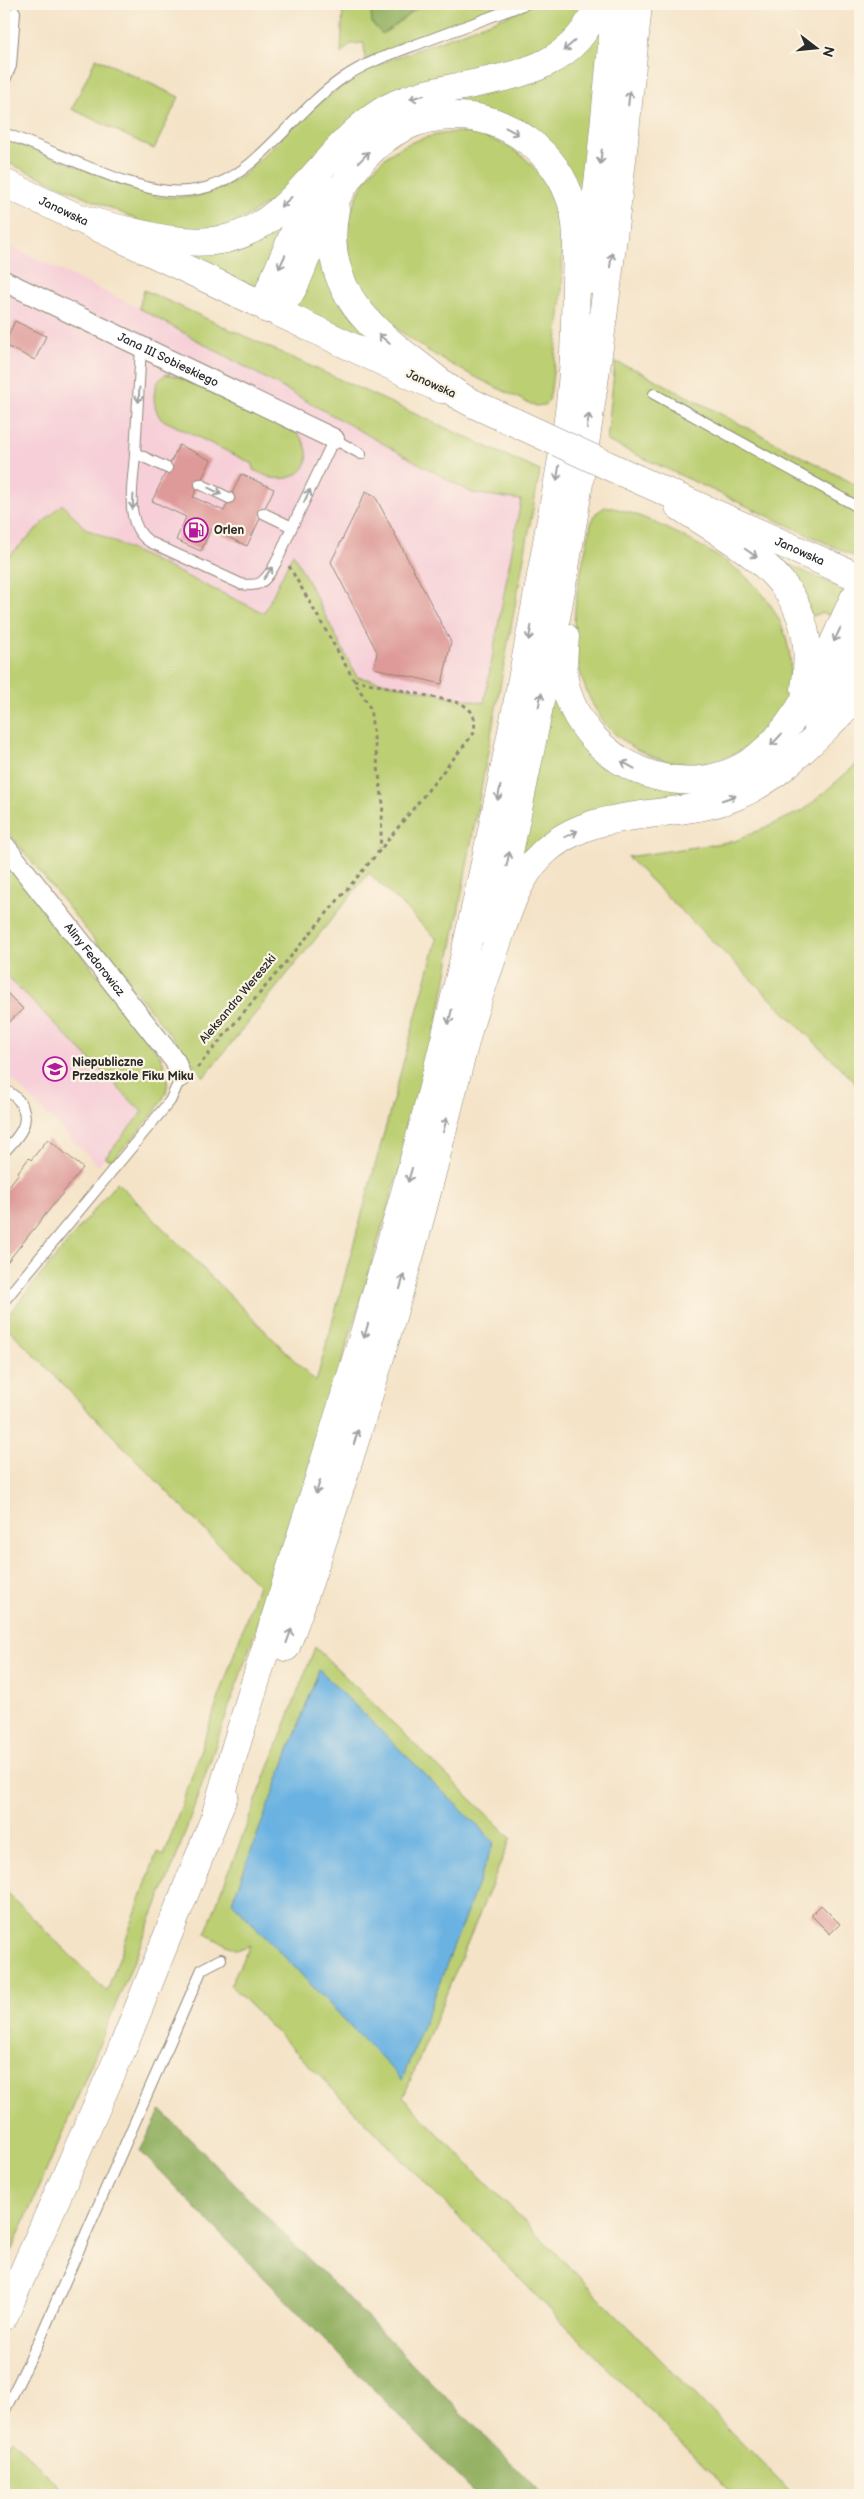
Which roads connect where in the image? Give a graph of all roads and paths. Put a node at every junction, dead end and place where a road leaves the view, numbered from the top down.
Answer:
1 (526, 4) edge
2 (598, 4) edge
3 (616, 4) edge
4 (638, 4) edge
5 (16, 12) dead end
6 (4, 82) edge
7 (4, 132) edge
8 (322, 169) junction
9 (4, 183) edge
10 (338, 198) junction
11 (77, 218) junction
12 (4, 281) edge
13 (268, 309) junction
14 (141, 347) junction
15 (573, 373) junction
16 (654, 394) dead end
17 (465, 399) junction
18 (334, 439) junction
19 (136, 453) junction
20 (361, 454) dead end
21 (167, 468) dead end
22 (637, 479) junction
23 (200, 484) dead end
24 (230, 498) dead end
25 (860, 508) edge
26 (263, 513) dead end
27 (292, 527) junction
28 (570, 538) junction
29 (281, 551) junction
30 (860, 578) edge
31 (860, 593) edge
32 (860, 630) edge
33 (354, 680) junction
34 (860, 695) edge
35 (803, 700) junction
36 (814, 737) junction
37 (4, 845) edge
38 (380, 850) junction
39 (469, 1026) junction
40 (181, 1077) junction
41 (4, 1090) edge
42 (4, 1152) edge
43 (4, 1301) edge
44 (217, 1810) junction
45 (220, 1958) dead end
46 (4, 2316) edge
47 (4, 2412) edge

1 - 7 lane
2 -> 8 main road
3 -> 15 main road
28 -> 4 main road
5 - 6 lane
8 -> 11 main road
8 -> 13 main road
9 - 11 main road, Janowska
10 - 13 main road
10 -> 15 main road
17 -> 10 main road
11 - 13 main road, Janowska
12 - 14 street, Jana III Sobieskiego
13 - 17 main road, Janowska
14 - 18 street, Jana III Sobieskiego
14 -> 19 lane
15 -> 44 main road
16 - 25 lane
17 - 22 main road, Janowska, bridge
18 - 20 lane
27 -> 18 lane
19 - 21 lane
19 -> 29 lane
22 - 30 main road, Janowska
22 -> 35 main road
23 -> 24 lane
26 - 27 lane
27 - 29 lane
35 -> 28 main road
39 -> 28 main road
29 - 33 path
31 -> 35 main road
32 - 36 main road
33 - 38 path
33 - 38 path, Aleksandra Wereszki
34 - 36 main road
39 -> 36 main road
37 - 40 street, Aliny Fedorowicz
38 - 40 path, Aleksandra Wereszki
44 -> 39 main road
40 - 43 lane
41 - 42 lane
44 - 46 main road
45 - 47 lane

